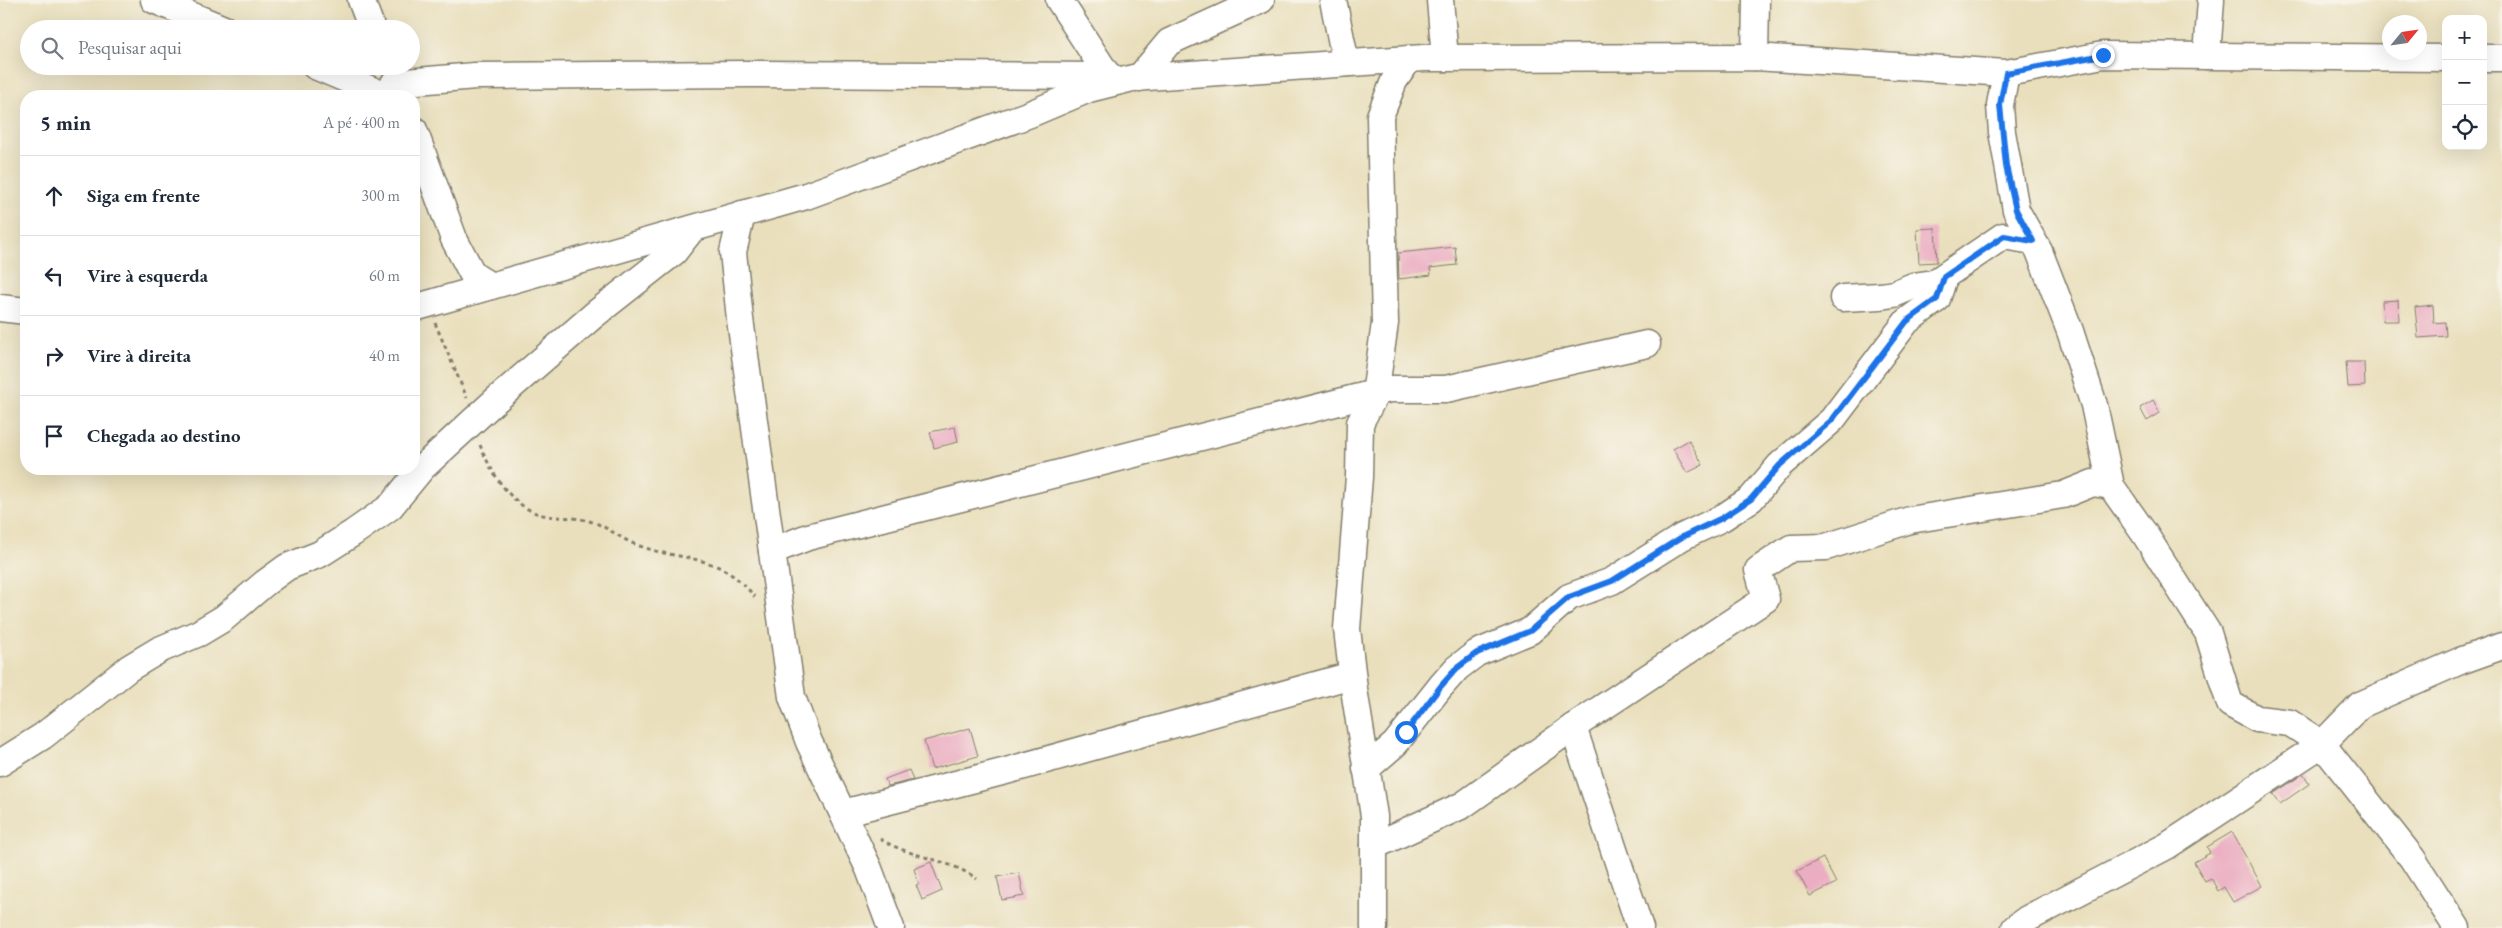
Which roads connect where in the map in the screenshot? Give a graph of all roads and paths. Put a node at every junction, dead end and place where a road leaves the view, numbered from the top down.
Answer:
1 (154, 0) edge
2 (360, 0) edge
3 (1059, 0) edge
4 (1261, 0) edge
5 (1333, 0) edge
6 (1440, 0) edge
7 (1756, 0) edge
8 (2211, 0) edge
9 (202, 20) edge
10 (368, 20) edge
11 (1755, 56) junction
12 (2207, 56) junction
13 (1446, 58) junction
14 (2442, 58) edge
15 (2487, 58) edge
16 (2502, 58) edge
17 (1409, 59) junction
18 (1346, 63) junction
19 (2006, 73) junction
20 (351, 75) edge
21 (1123, 78) junction
22 (391, 85) edge
23 (420, 146) edge
24 (742, 214) junction
25 (692, 229) junction
26 (2033, 241) junction
27 (1944, 277) junction
28 (491, 286) junction
29 (1843, 298) dead end
30 (421, 306) edge
31 (0, 308) edge
32 (20, 310) edge
33 (1647, 344) dead end
34 (1375, 395) junction
35 (473, 421) junction
36 (420, 470) edge
37 (416, 475) edge
38 (2111, 486) junction
39 (772, 551) junction
40 (757, 599) dead end
41 (2502, 646) edge
42 (1352, 675) junction
43 (1573, 727) junction
44 (2322, 744) junction
45 (0, 763) edge
46 (1366, 769) junction
47 (843, 813) junction
48 (878, 838) dead end
49 (1374, 846) junction
50 (977, 878) dead end
51 (891, 928) edge
52 (1373, 928) edge
53 (1640, 928) edge
54 (2015, 928) edge
55 (2457, 928) edge

1 - 9 street
2 - 10 street
3 - 21 street
4 - 21 street
5 - 18 street
6 - 13 street
7 - 11 street
8 - 12 street
11 - 13 street
11 - 19 street
12 - 14 street
12 - 19 street
13 - 17 street
15 - 16 street
17 - 18 street
17 - 34 street
18 - 21 street
19 - 26 street
20 - 22 street
21 - 22 street
21 - 24 street
23 - 28 street
24 - 25 street
24 - 39 street
25 - 28 street
25 - 35 street
26 - 27 street
26 - 38 street
27 - 29 street
27 - 46 street
28 - 30 street
30 - 35 path
31 - 32 street
33 - 34 street
34 - 39 street
34 - 42 street
35 - 36 street
35 - 40 path
37 - 45 street
38 - 43 street
38 - 44 street
39 - 47 street
41 - 44 street
42 - 46 street
42 - 47 street
43 - 49 street
43 - 53 street
44 - 54 street
44 - 55 street
46 - 49 street
47 - 51 street
48 - 50 path
49 - 52 street

